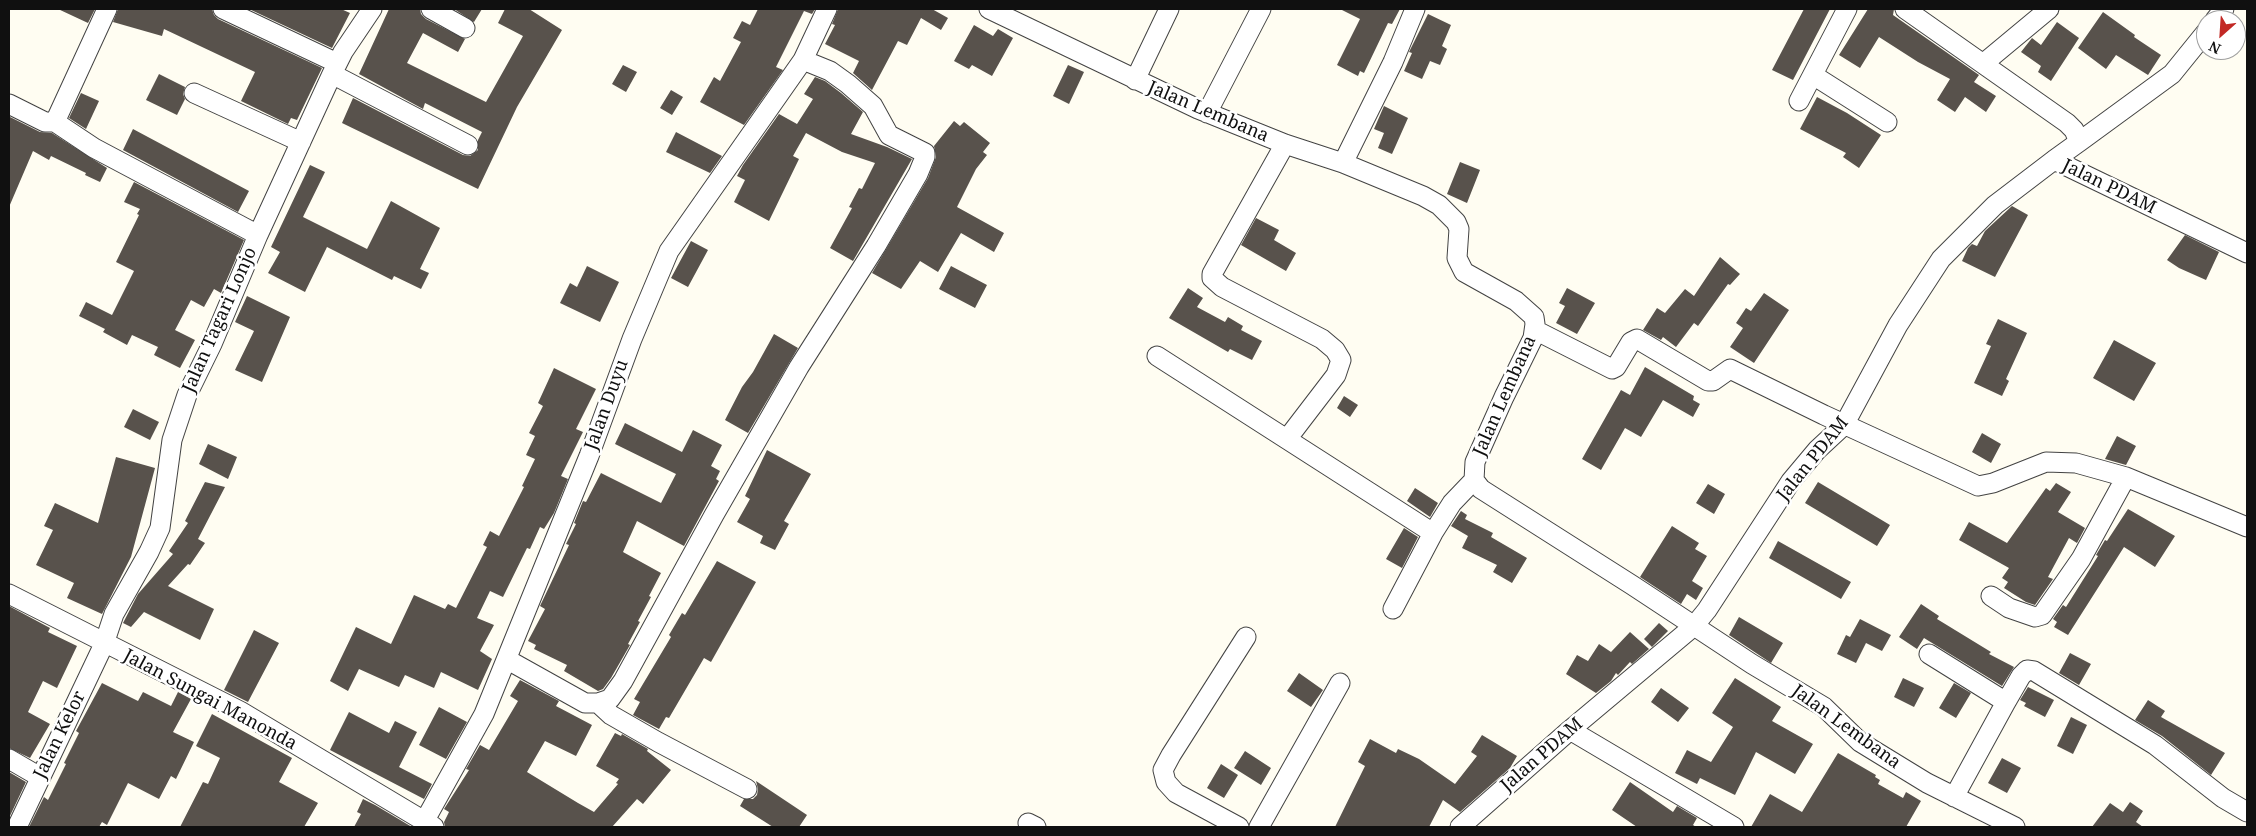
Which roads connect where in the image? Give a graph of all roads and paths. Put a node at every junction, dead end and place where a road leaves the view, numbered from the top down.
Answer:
1 (107, 9) edge
2 (223, 9) edge
3 (372, 9) edge
4 (431, 9) edge
5 (827, 9) edge
6 (989, 9) edge
7 (1169, 9) edge
8 (1261, 9) edge
9 (1415, 9) edge
10 (1847, 9) edge
11 (1905, 9) edge
12 (2049, 9) edge
13 (465, 28) dead end
14 (2196, 44) edge
15 (803, 60) junction
16 (1984, 62) junction
17 (334, 69) junction
18 (1813, 75) junction
19 (1135, 80) junction
20 (194, 93) dead end
21 (1799, 101) dead end
22 (9, 104) edge
23 (1207, 113) junction
24 (55, 122) junction
25 (1887, 122) dead end
26 (301, 142) junction
27 (2079, 142) junction
28 (1285, 144) junction
29 (468, 145) dead end
30 (2054, 160) junction
31 (1344, 163) junction
32 (258, 235) junction
33 (2247, 253) edge
34 (1535, 330) junction
35 (1157, 356) dead end
36 (1835, 421) junction
37 (1287, 439) junction
38 (2126, 477) junction
39 (1474, 480) junction
40 (2247, 527) edge
41 (1433, 533) junction
42 (9, 594) edge
43 (1991, 596) dead end
44 (1393, 609) dead end
45 (1694, 626) junction
46 (1246, 637) dead end
47 (104, 644) junction
48 (1929, 654) dead end
49 (508, 660) junction
50 (1340, 683) dead end
51 (2006, 702) junction
52 (598, 703) junction
53 (1570, 730) junction
54 (9, 759) edge
55 (40, 777) junction
56 (747, 789) dead end
57 (1954, 797) junction
58 (2247, 812) edge
59 (429, 825) edge
60 (17, 827) edge
61 (1239, 827) edge
62 (1259, 827) edge
63 (1460, 827) edge
64 (1734, 827) edge
65 (2015, 827) edge

1 - 24 street
2 - 17 street
3 - 17 street, Jalan Tagari Lonjo
4 - 13 street
5 - 15 street, Jalan Duyu
6 - 19 street, Jalan Lembana
7 - 19 street
8 - 23 street
9 - 31 street
10 - 18 street
11 - 16 street
12 - 16 street
14 - 27 street
15 - 49 street, Jalan Duyu
15 - 52 street
16 - 27 street
17 - 26 street, Jalan Tagari Lonjo
17 - 29 street
18 - 21 street
18 - 25 street
19 - 23 street, Jalan Lembana
20 - 26 street
22 - 24 street
23 - 28 street, Jalan Lembana
24 - 32 street
26 - 32 street, Jalan Tagari Lonjo
27 - 30 street
28 - 31 street, Jalan Lembana
28 - 37 street
30 - 33 street, Jalan PDAM
30 - 36 street, Jalan PDAM
31 - 34 street, Jalan Lembana
32 - 47 street, Jalan Tagari Lonjo
34 - 36 street
34 - 39 street, Jalan Lembana
35 - 37 street
36 - 38 street
36 - 45 street, Jalan PDAM
37 - 41 street
38 - 40 street
38 - 43 street
39 - 41 street
39 - 45 street, Jalan Lembana
41 - 44 street
42 - 47 street, Jalan Sungai Manonda
45 - 53 street, Jalan PDAM
45 - 57 street, Jalan Lembana
46 - 61 street
47 - 55 street, Jalan Kelor
47 - 59 street, Jalan Sungai Manonda
48 - 51 street
49 - 52 street
49 - 59 street, Jalan Duyu
50 - 62 street
51 - 57 street
51 - 58 street
52 - 56 street
53 - 63 street, Jalan PDAM
53 - 64 street
54 - 55 street
55 - 60 street, Jalan Kelor
57 - 65 street, Jalan Lembana

